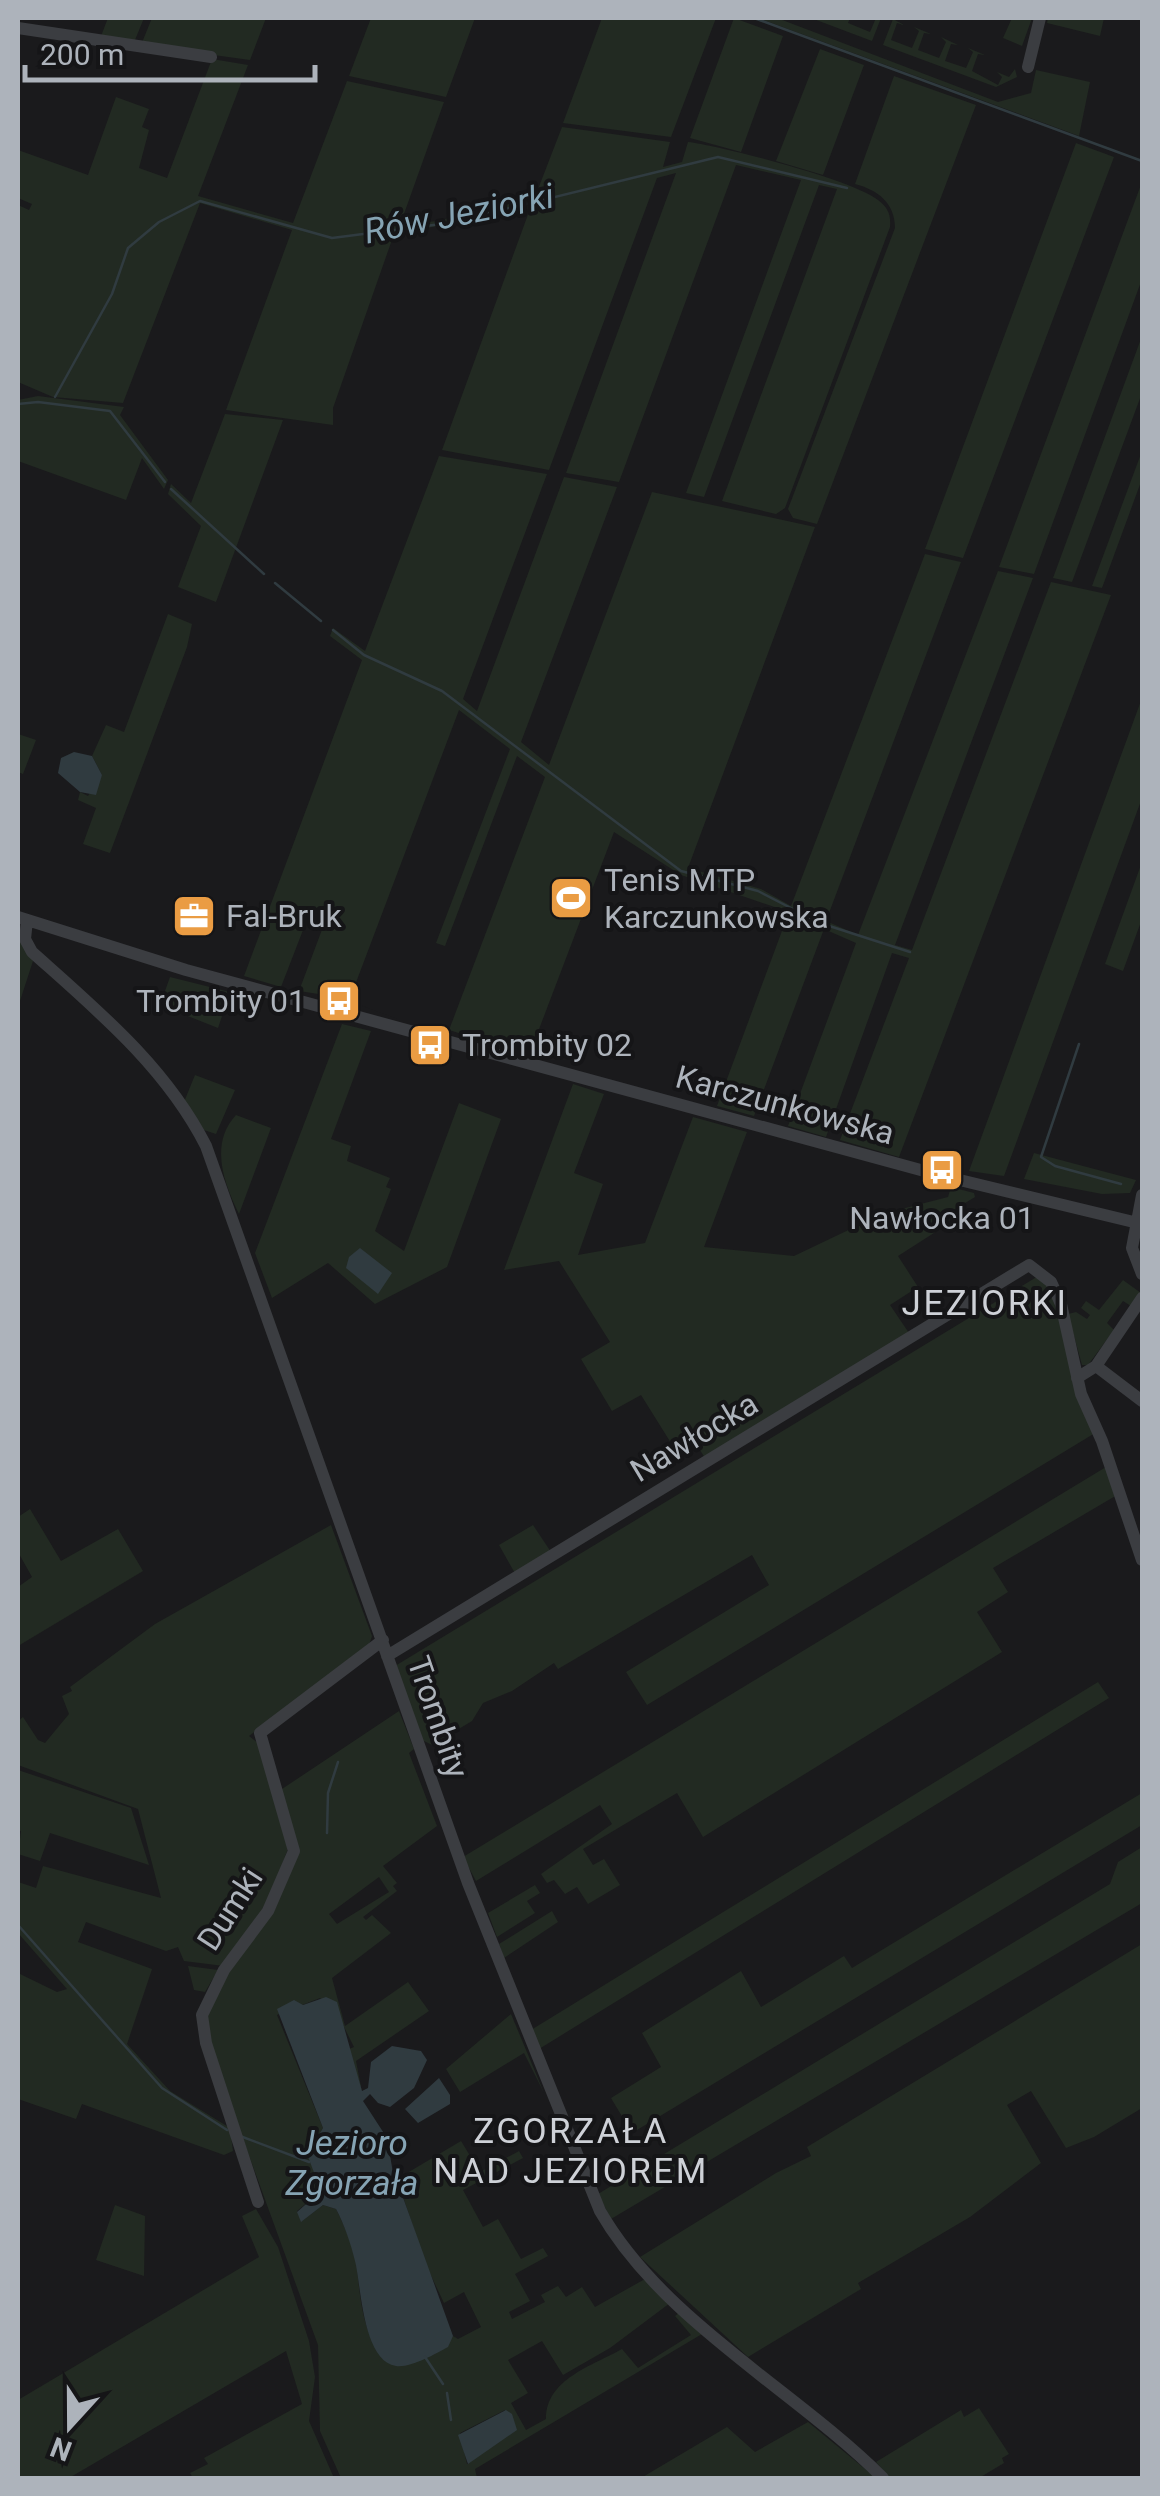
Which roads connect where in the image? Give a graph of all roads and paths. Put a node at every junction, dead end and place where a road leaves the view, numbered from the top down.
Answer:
1 (1040, 18) edge
2 (18, 28) edge
3 (211, 58) dead end
4 (1028, 67) dead end
5 (22, 918) edge
6 (1142, 1195) edge
7 (1140, 1222) edge
8 (1142, 1274) edge
9 (1142, 1298) edge
10 (1096, 1366) junction
11 (1078, 1378) junction
12 (1142, 1401) edge
13 (1142, 1560) edge
14 (382, 1640) junction
15 (388, 1656) junction
16 (258, 2202) dead end
17 (883, 2478) edge

1 - 4 street
2 - 3 street
5 - 7 street, Karczunkowska
5 - 14 street, Trombity
6 - 7 street
7 - 8 street
9 - 10 street
10 - 11 street
10 - 12 street
11 - 13 street
11 - 15 street, Nawłocka
14 - 15 street, Trombity
14 - 16 street, Dumki
15 - 17 street, Trombity

